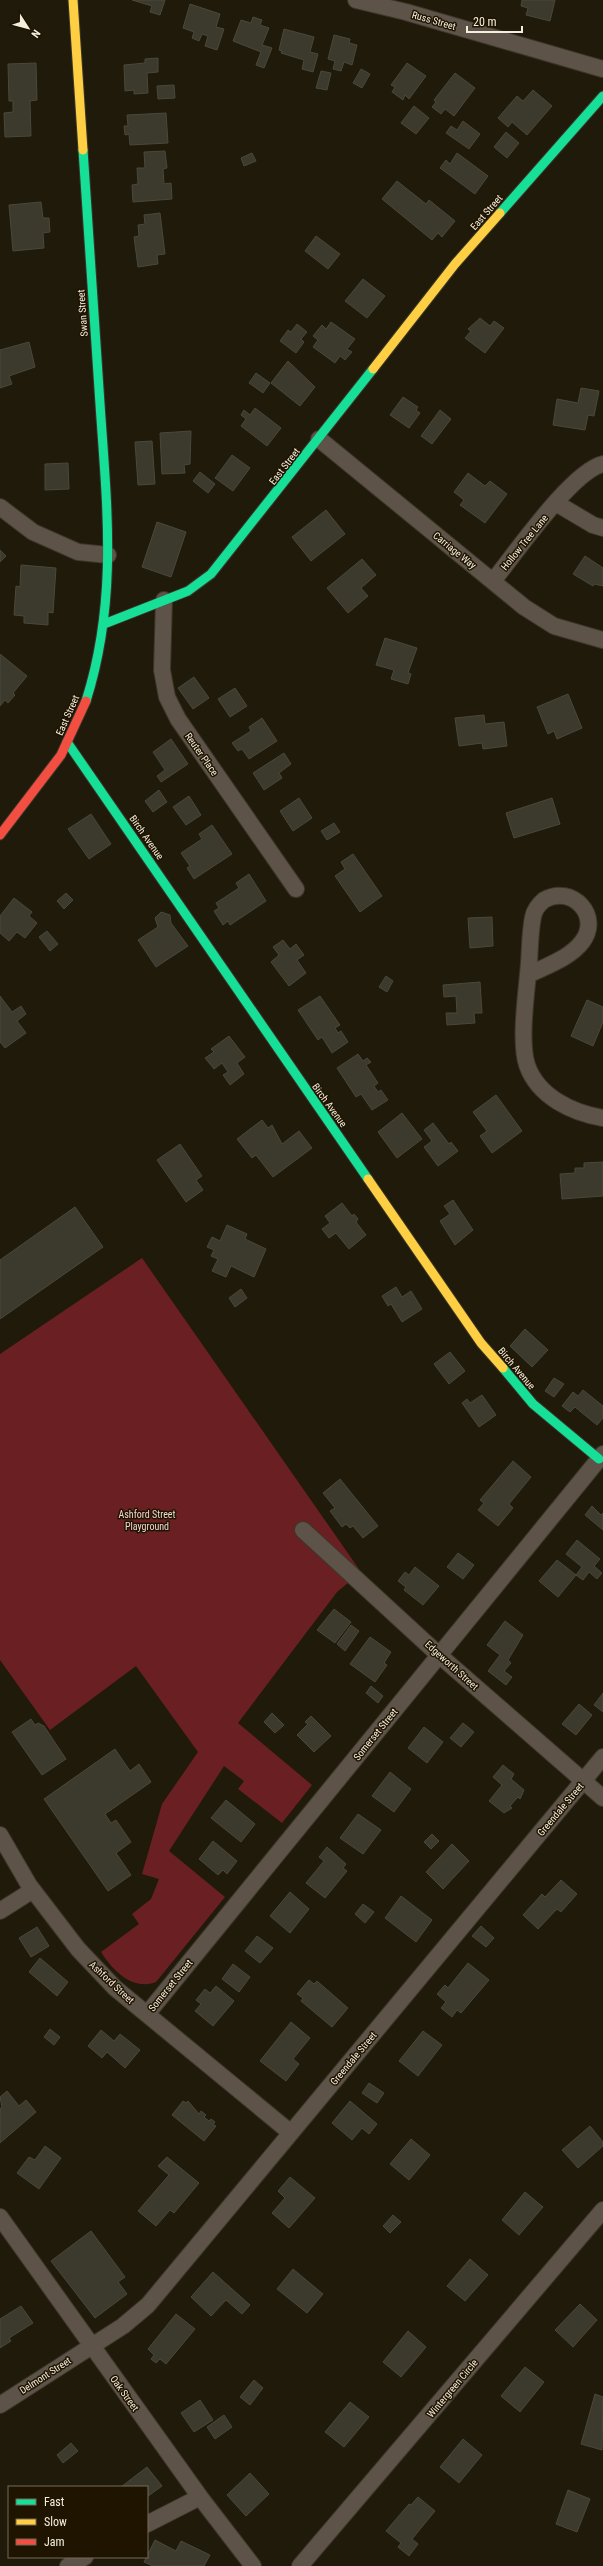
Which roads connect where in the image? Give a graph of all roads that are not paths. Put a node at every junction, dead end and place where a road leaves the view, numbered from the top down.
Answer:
1 (73, 0) edge
2 (356, 0) edge
3 (408, 6) edge
4 (603, 69) edge
5 (603, 96) edge
6 (319, 439) junction
7 (603, 464) edge
8 (556, 503) junction
9 (0, 507) edge
10 (603, 528) edge
11 (108, 555) junction
12 (493, 581) junction
13 (164, 600) junction
14 (104, 624) junction
15 (603, 640) edge
16 (67, 742) junction
17 (0, 835) edge
18 (296, 889) dead end
19 (528, 975) junction
20 (603, 1118) edge
21 (601, 1456) edge
22 (303, 1530) dead end
23 (439, 1655) junction
24 (603, 1757) edge
25 (584, 1781) junction
26 (603, 1798) edge
27 (0, 1835) edge
28 (33, 1890) junction
29 (0, 1911) edge
30 (147, 2014) junction
31 (291, 2133) junction
32 (603, 2210) edge
33 (0, 2217) edge
34 (91, 2346) junction
35 (0, 2405) edge
36 (200, 2497) junction
37 (148, 2523) edge
38 (83, 2558) edge
39 (68, 2566) edge
40 (253, 2566) edge
41 (300, 2566) edge

1 - 11 main road, Swan Street
2 - 3 street, Russ Street
3 - 4 street, Russ Street
5 - 6 main road, East Street
6 - 12 street, Carriage Way
6 - 13 main road, East Street
7 - 8 street, Hollow Tree Lane
8 - 10 street
8 - 12 street, Hollow Tree Lane
9 - 11 street
11 - 14 main road, Swan Street
12 - 15 street, Carriage Way
13 - 14 main road, East Street
13 - 18 street, Reuter Place
14 - 16 main road, East Street
16 - 17 main road, East Street
16 - 21 main road, Birch Avenue
19 - 19 street
19 - 20 street
21 - 23 street, Somerset Street
22 - 23 street, Edgeworth Street
23 - 25 street, Edgeworth Street
23 - 30 street, Somerset Street
24 - 25 street, Greendale Street
25 - 26 street, Edgeworth Street
25 - 31 street, Greendale Street
27 - 28 street, Ashford Street
28 - 29 street
28 - 30 street, Ashford Street
30 - 31 street, Ashford Street
31 - 34 street, Greendale Street
32 - 41 street, Wintergreen Circle
33 - 34 street, Oak Street
34 - 35 street, Delmont Street
34 - 36 street, Oak Street
36 - 37 street
36 - 40 street, Oak Street
38 - 39 street

